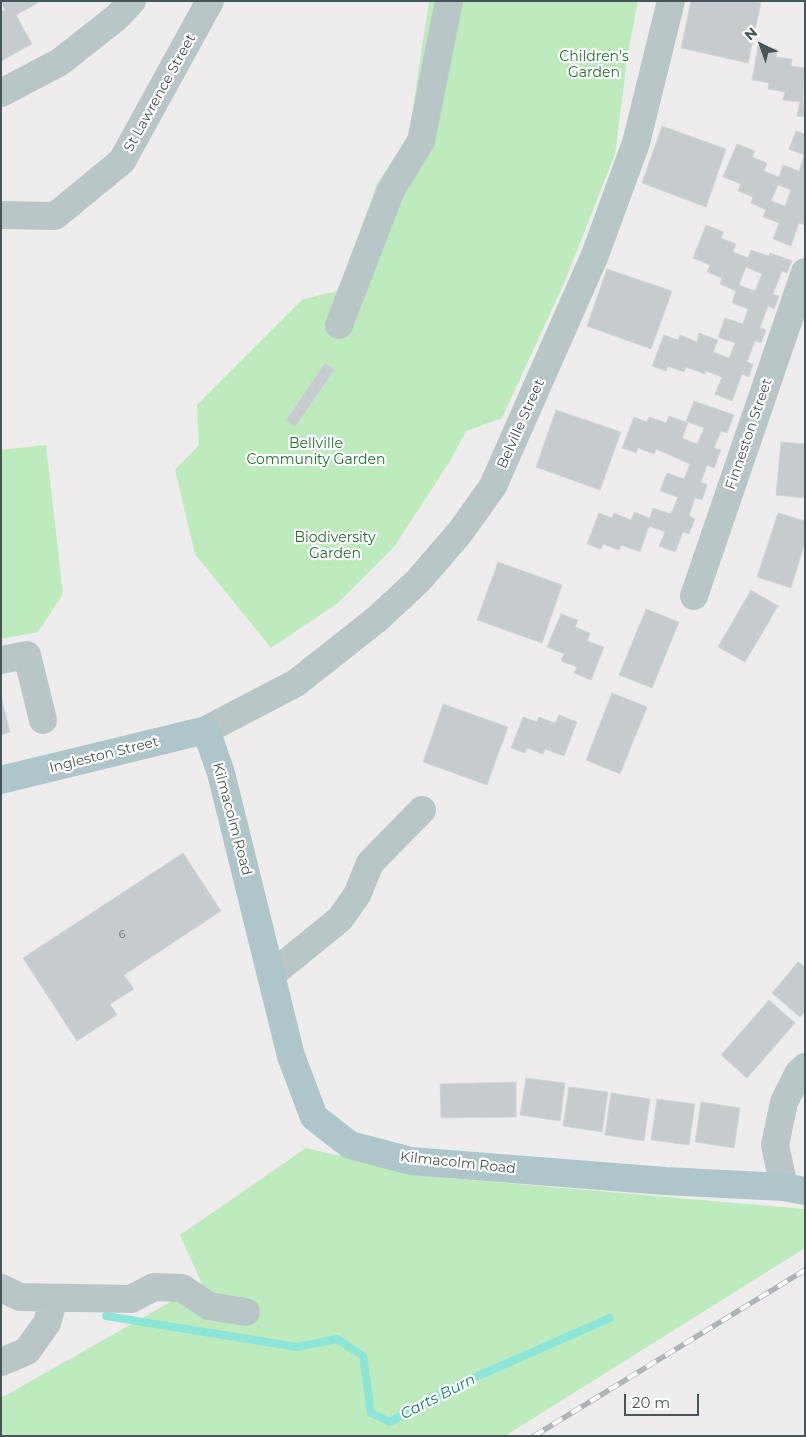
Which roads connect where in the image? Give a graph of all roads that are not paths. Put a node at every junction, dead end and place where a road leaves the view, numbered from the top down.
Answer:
1 (210, 1) edge
2 (449, 1) edge
3 (671, 1) edge
4 (117, 7) edge
5 (1, 94) edge
6 (1, 215) edge
7 (805, 272) edge
8 (340, 324) dead end
9 (694, 596) dead end
10 (1, 660) edge
11 (43, 720) dead end
12 (206, 730) junction
13 (1, 780) edge
14 (422, 810) dead end
15 (271, 975) junction
16 (805, 1067) edge
17 (794, 1189) edge
18 (1, 1288) edge
19 (54, 1298) junction
20 (246, 1312) dead end
21 (1, 1362) edge

1 - 6 street, St Lawrence Street
2 - 8 street
3 - 12 street, Belville Street
4 - 5 street
7 - 9 street, Finneston Street
10 - 11 street
12 - 13 main road, Ingleston Street
12 - 15 main road, Kilmacolm Road
14 - 15 street
15 - 17 main road, Kilmacolm Road
16 - 17 street
18 - 19 street
19 - 20 street
19 - 21 street

